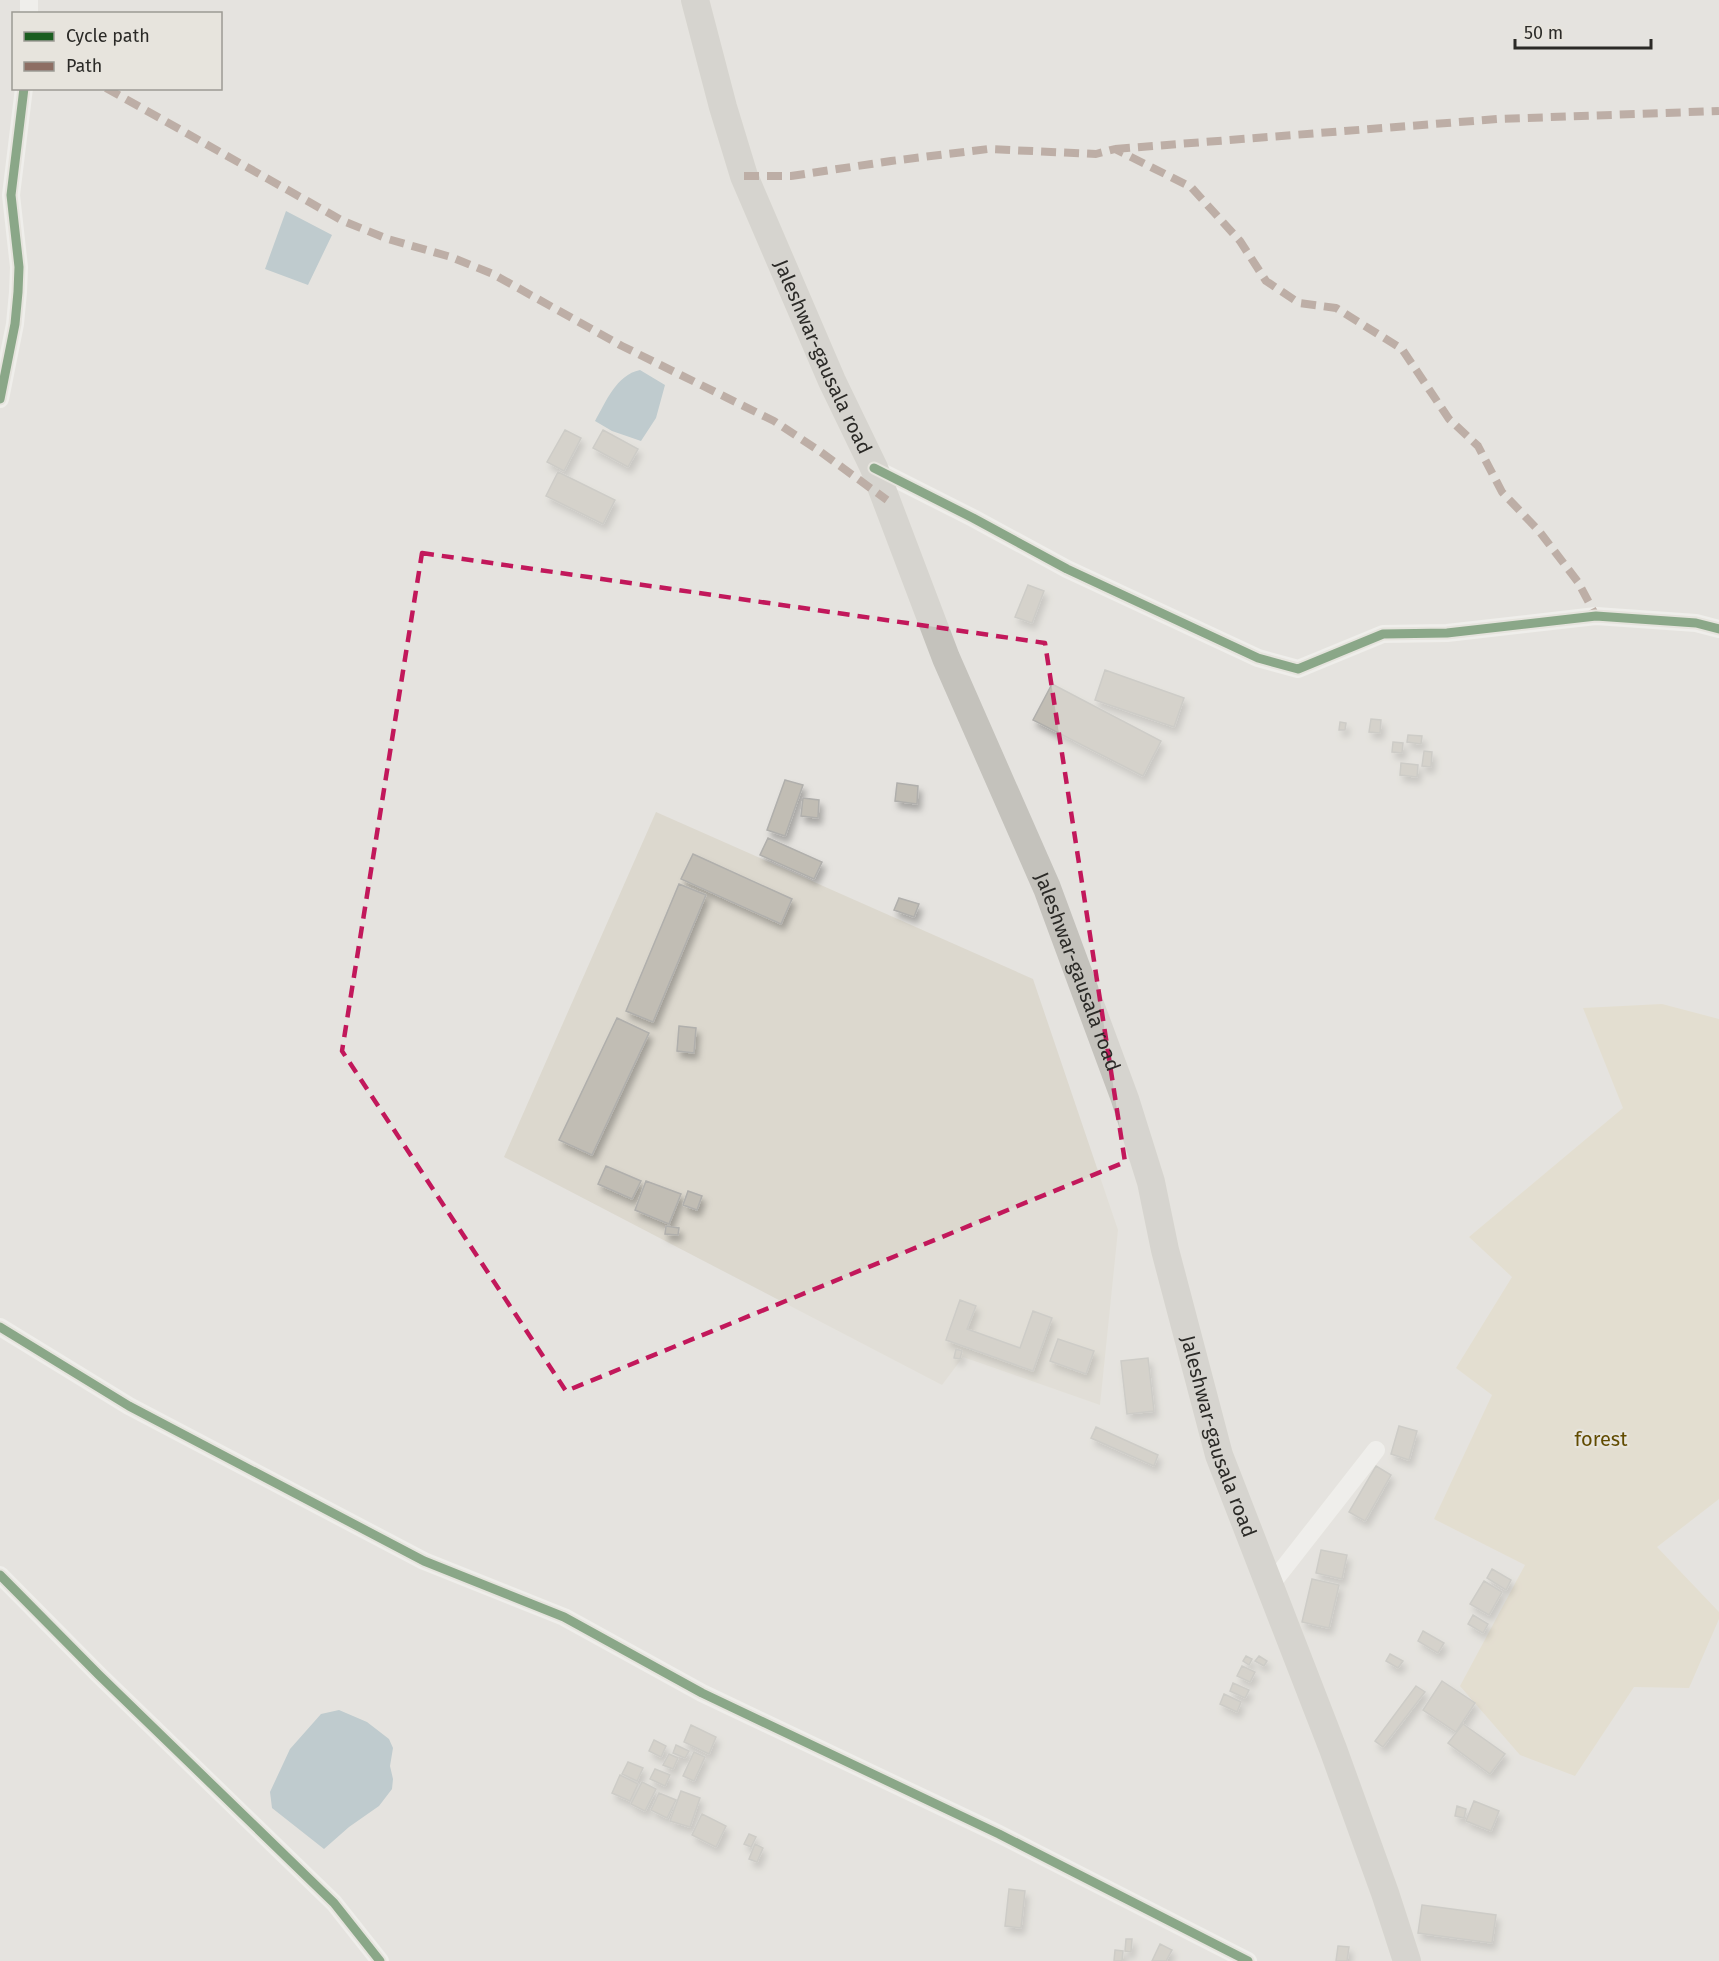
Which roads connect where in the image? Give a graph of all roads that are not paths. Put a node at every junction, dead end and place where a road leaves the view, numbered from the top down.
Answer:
1 (695, 0) edge
2 (24, 90) edge
3 (0, 399) edge
4 (874, 468) junction
5 (1719, 630) edge
6 (0, 1328) edge
7 (1376, 1450) dead end
8 (0, 1575) edge
9 (1269, 1587) junction
10 (380, 1961) edge
11 (1248, 1961) edge
12 (1407, 1961) edge

1 - 4 main road, Jaleshwar-gausala road
2 - 3 street
4 - 5 street
4 - 9 main road, Jaleshwar-gausala road
6 - 11 street
7 - 9 street
8 - 10 street
9 - 12 main road, Jaleshwar-gausala road

